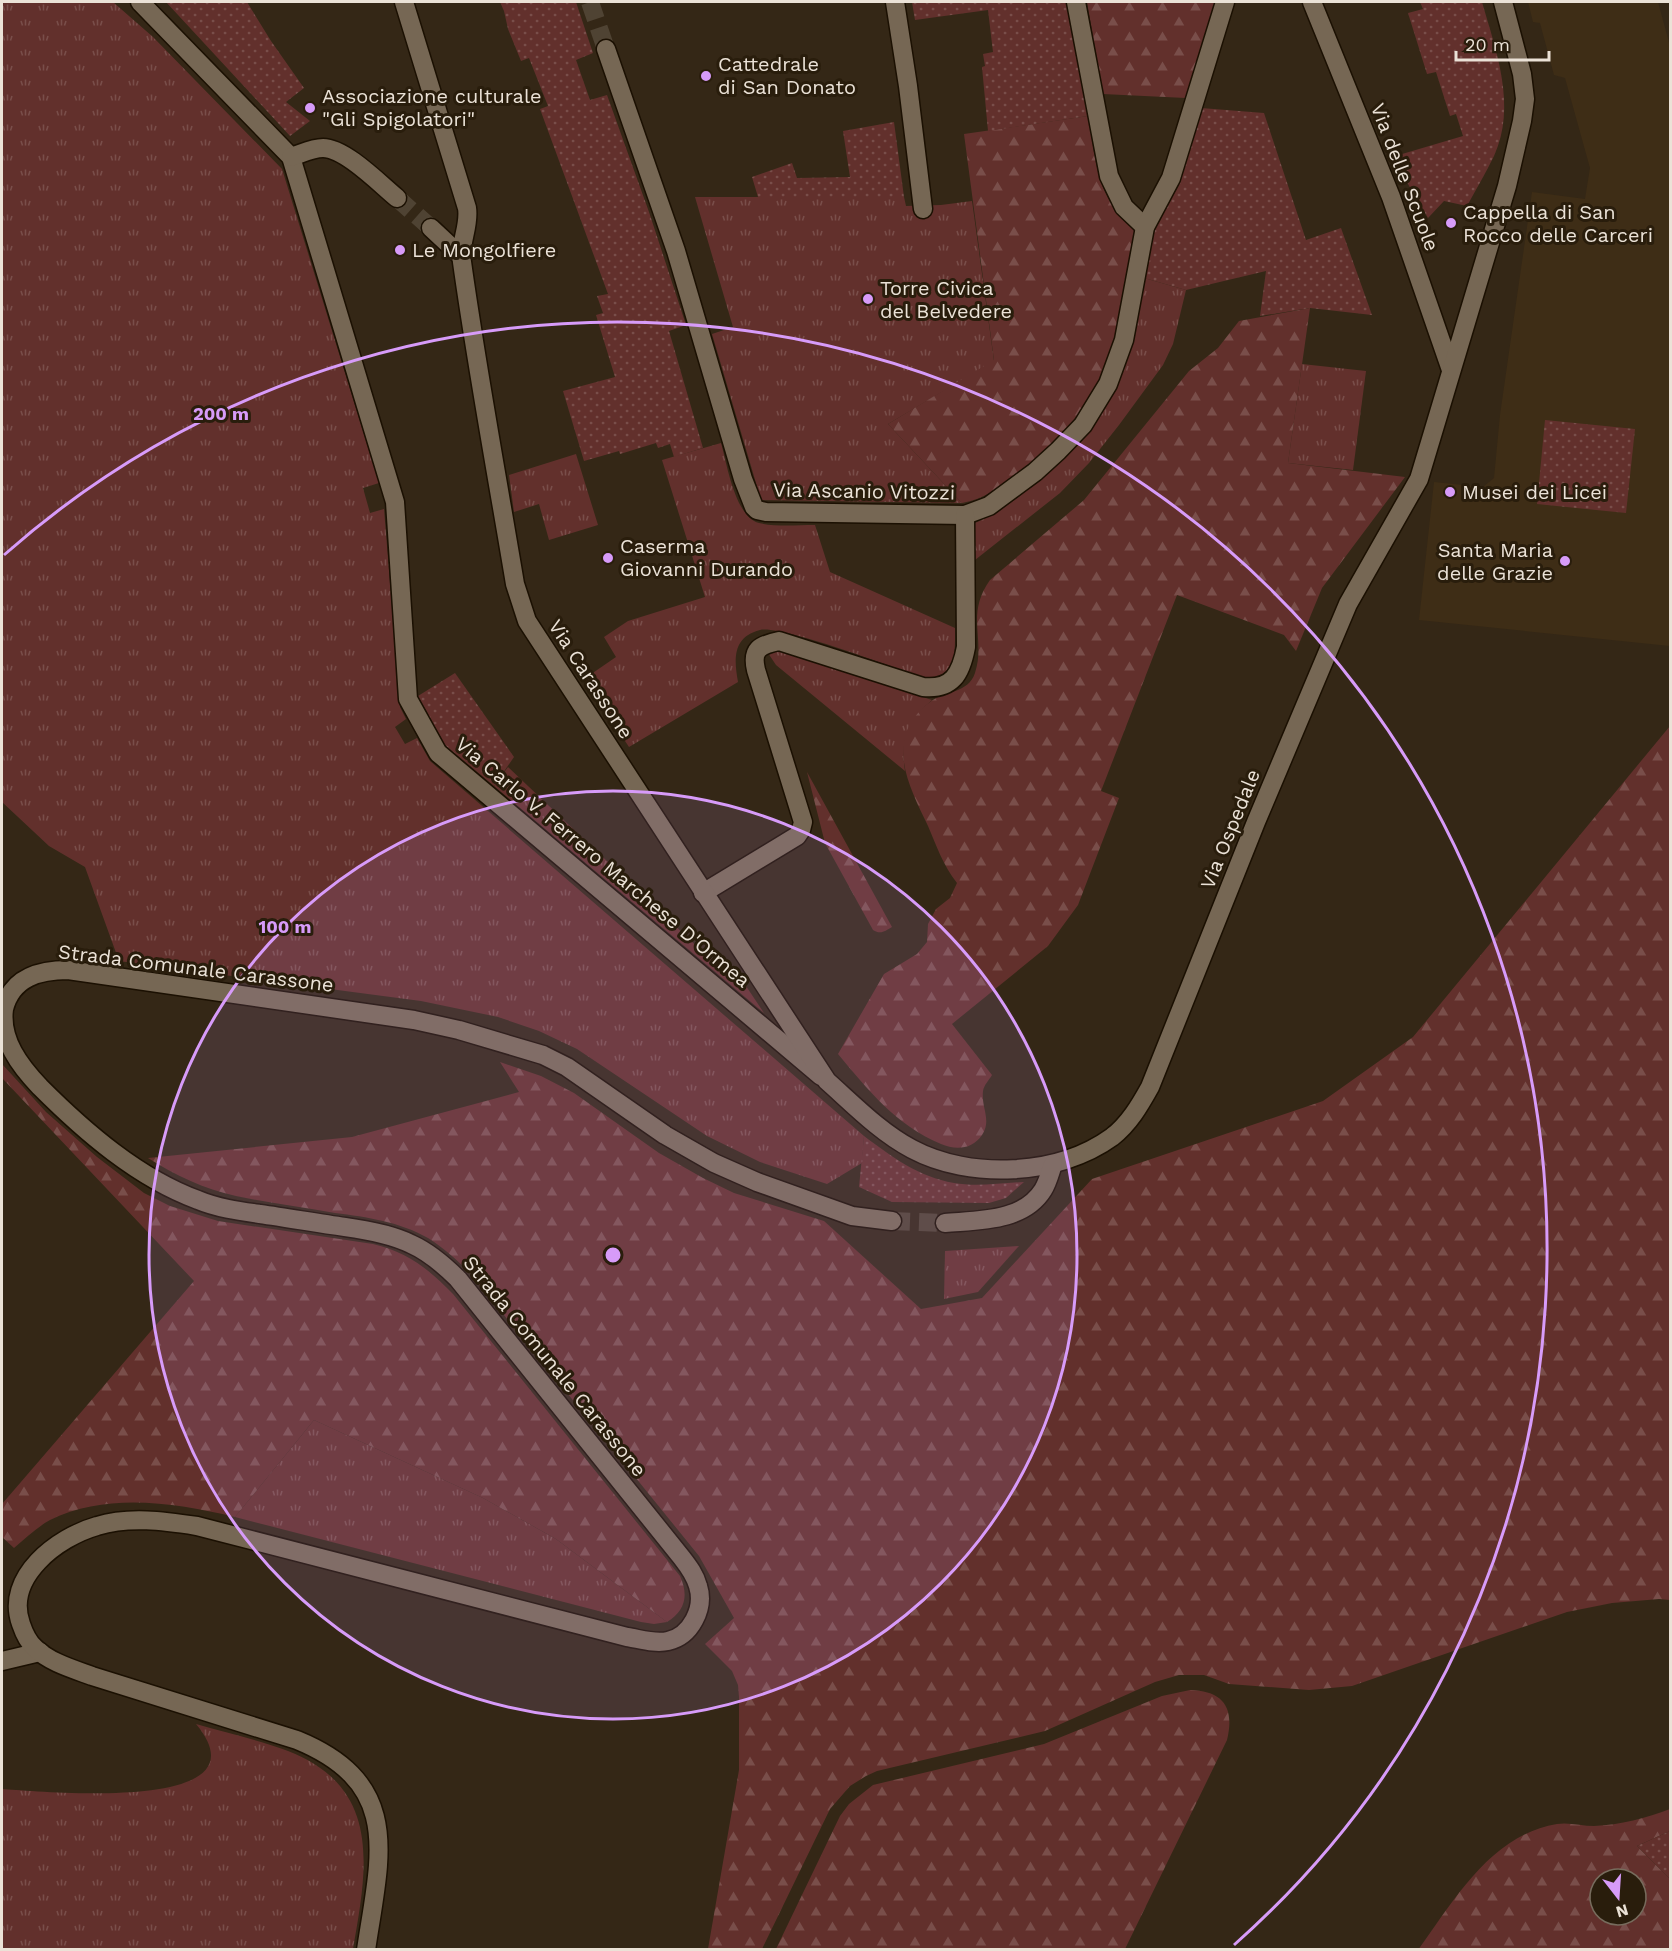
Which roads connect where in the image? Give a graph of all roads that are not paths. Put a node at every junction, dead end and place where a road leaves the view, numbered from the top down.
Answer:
1 (140, 2) edge
2 (404, 2) edge
3 (895, 2) edge
4 (1076, 2) edge
5 (1226, 2) edge
6 (1312, 2) edge
7 (1503, 2) edge
8 (606, 49) tunnel mouth
9 (291, 157) junction
10 (397, 198) tunnel mouth
11 (924, 209) dead end
12 (1145, 227) junction
13 (431, 228) tunnel mouth
14 (461, 256) junction
15 (1451, 370) junction
16 (965, 515) junction
17 (703, 893) junction
18 (827, 1081) junction
19 (1053, 1164) junction
20 (892, 1221) tunnel mouth
21 (945, 1222) tunnel mouth
22 (40, 1652) junction
23 (2, 1661) edge
24 (366, 1950) edge

1 - 9 street, Via Carlo V. Ferrero Marchese D'Ormea
2 - 14 street, Via Carassone
3 - 11 street
4 - 12 street
5 - 12 street, Via Ascanio Vitozzi
6 - 15 street, Via delle Scuole
7 - 15 street, Via Ospedale
8 - 16 street, Via Ascanio Vitozzi
9 - 10 street
9 - 18 street, Via Carlo V. Ferrero Marchese D'Ormea
12 - 16 street, Via Ascanio Vitozzi
13 - 14 street
14 - 17 street, Via Carassone
15 - 19 street, Via Ospedale
16 - 17 street
17 - 18 street, Via Carassone
18 - 19 street, Via Carassone
19 - 21 street
20 - 22 street, Strada Comunale Carassone
22 - 23 street
22 - 24 street, Strada Comunale Carassone

